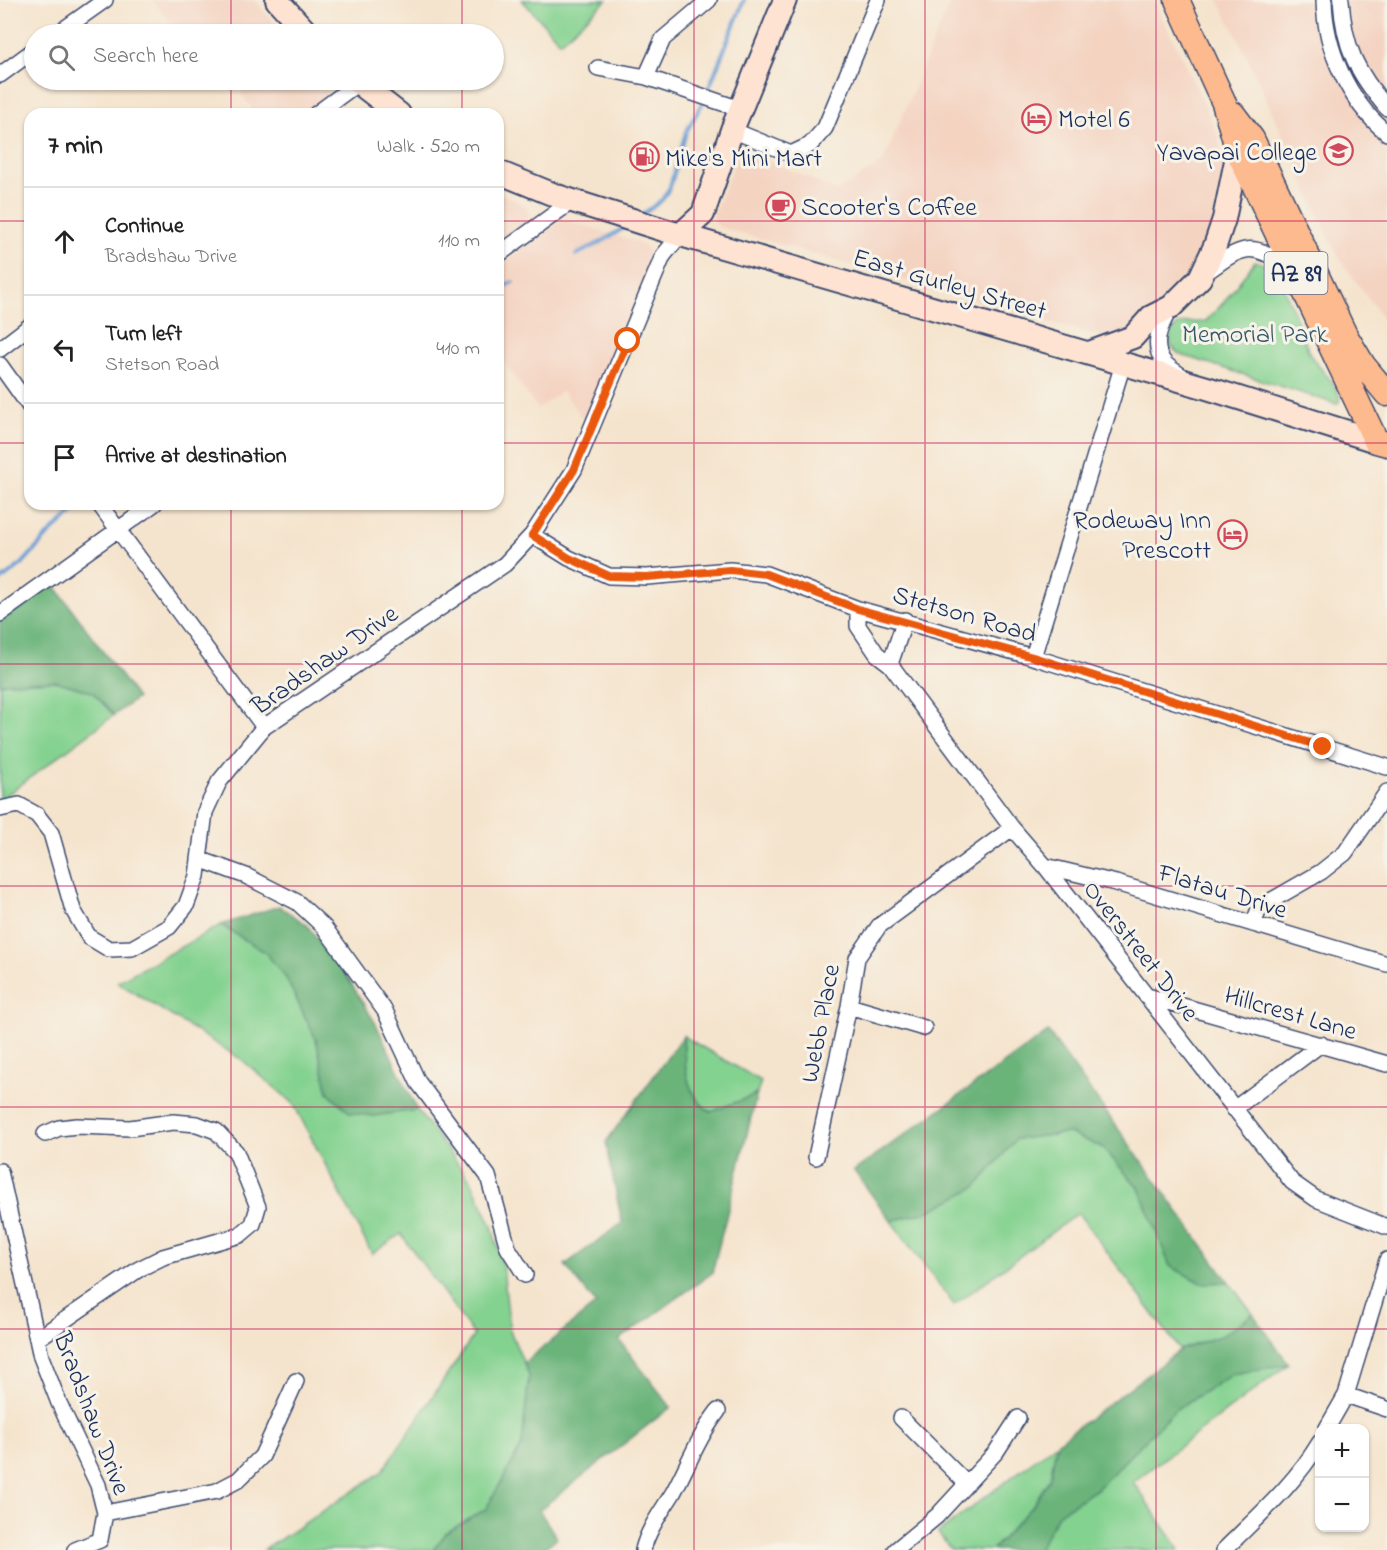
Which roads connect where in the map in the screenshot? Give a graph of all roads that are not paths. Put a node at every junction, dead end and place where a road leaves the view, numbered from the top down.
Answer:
1 (105, 0) edge
2 (277, 0) edge
3 (709, 0) edge
4 (785, 0) edge
5 (878, 0) edge
6 (1177, 0) edge
7 (1324, 0) edge
8 (1341, 0) edge
9 (71, 24) edge
10 (299, 24) edge
11 (24, 58) edge
12 (598, 68) dead end
13 (0, 75) edge
14 (646, 78) junction
15 (345, 90) edge
16 (368, 90) edge
17 (1224, 103) junction
18 (323, 108) edge
19 (391, 108) edge
20 (1387, 108) edge
21 (736, 119) junction
22 (1387, 133) edge
23 (1238, 151) junction
24 (504, 174) edge
25 (572, 201) junction
26 (680, 235) junction
27 (504, 251) edge
28 (1296, 273) junction
29 (1200, 278) junction
30 (1171, 307) junction
31 (24, 331) edge
32 (0, 349) edge
33 (1089, 353) junction
34 (1123, 364) junction
35 (0, 365) edge
36 (1207, 388) junction
37 (1387, 394) edge
38 (24, 399) edge
39 (1382, 442) edge
40 (103, 510) edge
41 (146, 510) edge
42 (118, 531) junction
43 (532, 535) junction
44 (858, 609) junction
45 (0, 614) edge
46 (905, 620) junction
47 (1033, 657) junction
48 (890, 664) junction
49 (264, 727) junction
50 (1387, 767) edge
51 (1387, 792) edge
52 (0, 809) edge
53 (1012, 828) junction
54 (199, 859) junction
55 (1045, 866) junction
56 (1253, 924) junction
57 (1387, 964) edge
58 (1148, 996) junction
59 (849, 1006) junction
60 (924, 1028) dead end
61 (1321, 1044) junction
62 (1387, 1064) edge
63 (1234, 1109) junction
64 (45, 1134) dead end
65 (816, 1156) dead end
66 (0, 1171) edge
67 (1387, 1227) edge
68 (1387, 1260) edge
69 (525, 1275) dead end
70 (37, 1339) junction
71 (296, 1381) dead end
72 (1346, 1395) junction
73 (1387, 1409) edge
74 (718, 1412) dead end
75 (902, 1418) dead end
76 (1018, 1418) dead end
77 (1329, 1424) edge
78 (1315, 1450) edge
79 (967, 1484) junction
80 (105, 1513) junction
81 (103, 1545) edge
82 (75, 1550) edge
83 (643, 1550) edge
84 (896, 1550) edge
85 (1224, 1550) edge

1 - 9 street
2 - 10 main road
3 - 14 street
4 - 21 main road
5 - 21 street
6 - 17 main road, AZ 89
7 - 22 street
8 - 20 street
11 - 13 street
12 - 14 street
14 - 21 street
15 - 18 street
16 - 19 main road
17 - 23 main road, AZ 89
17 - 37 main road, AZ 89
21 - 26 main road
23 - 28 main road, AZ 89
23 - 29 main road
24 - 25 main road, East Gurley Street
25 - 26 main road, East Gurley Street
25 - 27 street
26 - 33 main road, East Gurley Street
26 - 43 street, Bradshaw Drive
28 - 29 street
28 - 39 main road, AZ 89
29 - 30 main road
30 - 33 main road
30 - 36 street
31 - 32 street
33 - 34 main road, East Gurley Street
34 - 36 main road, East Gurley Street
34 - 47 street
35 - 38 street
36 - 39 main road, East Gurley Street
40 - 42 street
41 - 42 street
42 - 45 street
42 - 49 street
43 - 44 street, Stetson Road
43 - 49 street, Bradshaw Drive
44 - 46 street, Stetson Road
44 - 48 street, Overstreet Drive
46 - 47 street, Stetson Road
46 - 48 street
47 - 50 street, Stetson Road
48 - 53 street, Overstreet Drive
49 - 54 street, Bradshaw Drive
51 - 56 street
52 - 54 street, Bradshaw Drive
53 - 55 street, Overstreet Drive
53 - 59 street, Webb Place
54 - 69 street
55 - 56 street, Flatau Drive
55 - 58 street, Overstreet Drive
56 - 57 street, Flatau Drive
58 - 61 street, Hillcrest Lane
58 - 63 street, Overstreet Drive
59 - 60 street
59 - 65 street, Webb Place
61 - 62 street, Hillcrest Lane
61 - 63 street
63 - 67 street, Overstreet Drive
64 - 70 street
66 - 70 street, Bradshaw Drive
68 - 72 street
70 - 80 street, Bradshaw Drive
71 - 80 street
72 - 73 street
72 - 77 street
74 - 83 street
75 - 79 street
76 - 79 street
78 - 85 street
79 - 84 street
80 - 81 street, Bradshaw Drive
81 - 82 street, Bradshaw Drive

